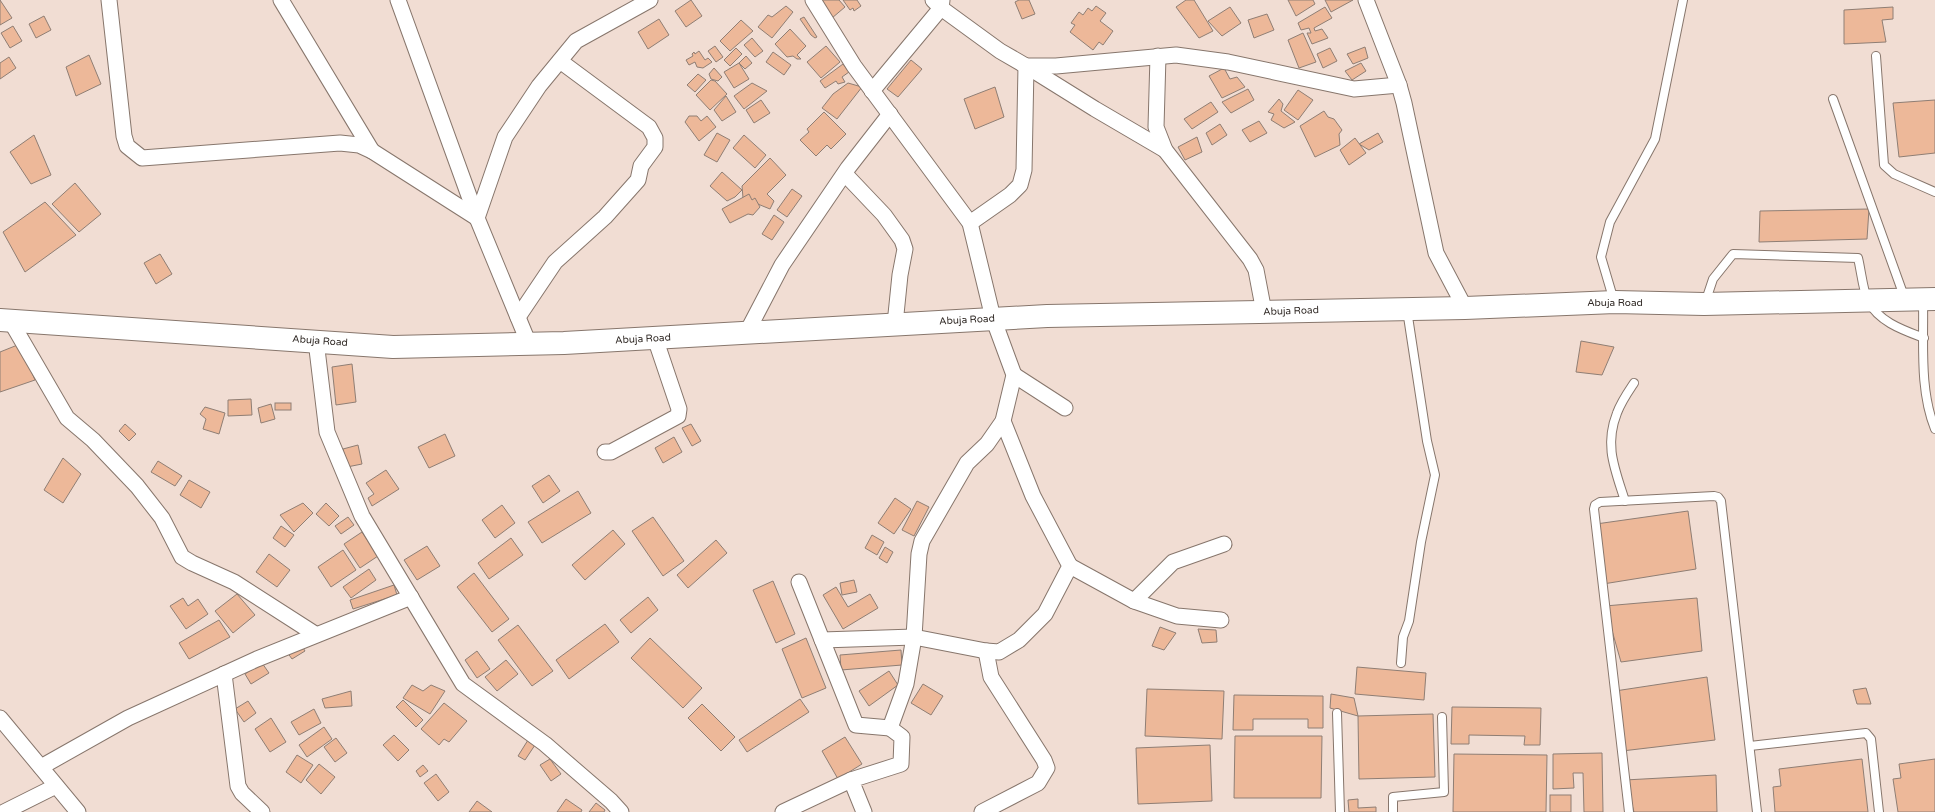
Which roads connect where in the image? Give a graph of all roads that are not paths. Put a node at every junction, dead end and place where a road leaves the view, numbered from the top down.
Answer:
1 (109, 0) edge
2 (281, 0) edge
3 (398, 0) edge
4 (650, 0) edge
5 (813, 0) edge
6 (1366, 0) edge
7 (1683, 0) edge
8 (939, 3) edge
9 (1158, 56) junction
10 (1876, 56) dead end
11 (560, 61) junction
12 (1026, 66) junction
13 (1399, 85) junction
14 (872, 90) junction
15 (1833, 99) dead end
16 (890, 114) junction
17 (1165, 150) junction
18 (372, 151) junction
19 (845, 174) junction
20 (1935, 192) edge
21 (477, 218) junction
22 (970, 223) junction
23 (1868, 300) junction
24 (1921, 300) edge
25 (1615, 302) junction
26 (1704, 304) junction
27 (1465, 308) junction
28 (1407, 309) junction
29 (1264, 312) junction
30 (518, 317) junction
31 (993, 318) junction
32 (5, 320) edge
33 (895, 324) junction
34 (747, 332) junction
35 (655, 338) junction
36 (1924, 338) junction
37 (316, 341) junction
38 (529, 344) junction
39 (1014, 375) junction
40 (1634, 383) dead end
41 (1066, 408) dead end
42 (1003, 421) junction
43 (1935, 429) edge
44 (605, 452) dead end
45 (1625, 501) junction
46 (1224, 544) dead end
47 (1070, 566) junction
48 (798, 582) dead end
49 (411, 597) junction
50 (1134, 601) junction
51 (1221, 620) dead end
52 (315, 634) junction
53 (914, 637) junction
54 (822, 640) junction
55 (986, 651) junction
56 (1402, 664) dead end
57 (224, 674) junction
58 (1337, 713) dead end
59 (1442, 717) dead end
60 (0, 718) edge
61 (890, 728) junction
62 (1750, 746) junction
63 (41, 767) junction
64 (851, 780) junction
65 (56, 786) junction
66 (253, 809) edge
67 (4, 812) edge
68 (78, 812) edge
69 (621, 812) edge
70 (784, 812) edge
71 (864, 812) edge
72 (982, 812) edge
73 (1340, 812) edge
74 (1393, 812) edge
75 (1629, 812) edge
76 (1757, 812) edge
77 (1879, 812) edge

1 - 18 street
2 - 18 street
3 - 21 street
4 - 11 street
5 - 14 street
6 - 13 street
7 - 25 lane
8 - 12 street
8 - 14 street
9 - 12 street
9 - 13 street
9 - 17 street
10 - 20 lane
11 - 21 street
11 - 30 street
12 - 17 street
12 - 22 street
13 - 27 street
14 - 16 street
15 - 24 lane
16 - 19 street
16 - 22 street
17 - 29 street
18 - 21 street
19 - 33 street
19 - 34 street
21 - 30 street
22 - 31 street
23 - 24 main road, Abuja Road
23 - 26 main road, Abuja Road
23 - 26 lane
23 - 36 lane
24 - 36 lane
25 - 26 main road, Abuja Road
25 - 27 main road, Abuja Road
27 - 28 main road, Abuja Road
28 - 29 main road, Abuja Road
28 - 56 lane
29 - 31 main road, Abuja Road
30 - 38 street
31 - 33 main road, Abuja Road
31 - 39 street
32 - 37 main road, Abuja Road
32 - 52 street
33 - 34 main road, Abuja Road
34 - 35 main road, Abuja Road
35 - 38 main road, Abuja Road
35 - 44 street
36 - 43 lane
37 - 38 main road, Abuja Road
37 - 49 street
39 - 41 street
39 - 42 street
40 - 45 lane
42 - 47 street
42 - 53 street
45 - 62 lane
45 - 75 lane
46 - 50 street
47 - 50 street
47 - 55 street
48 - 54 street
49 - 52 street
49 - 69 street
50 - 51 street
52 - 57 street
53 - 54 street
53 - 55 street
53 - 61 street
54 - 61 street
55 - 72 street
57 - 63 street
57 - 66 street
58 - 73 lane
59 - 74 lane
60 - 63 street
61 - 64 street
62 - 76 lane
62 - 77 lane
63 - 65 street
64 - 70 street
64 - 71 street
65 - 67 street
65 - 68 street

